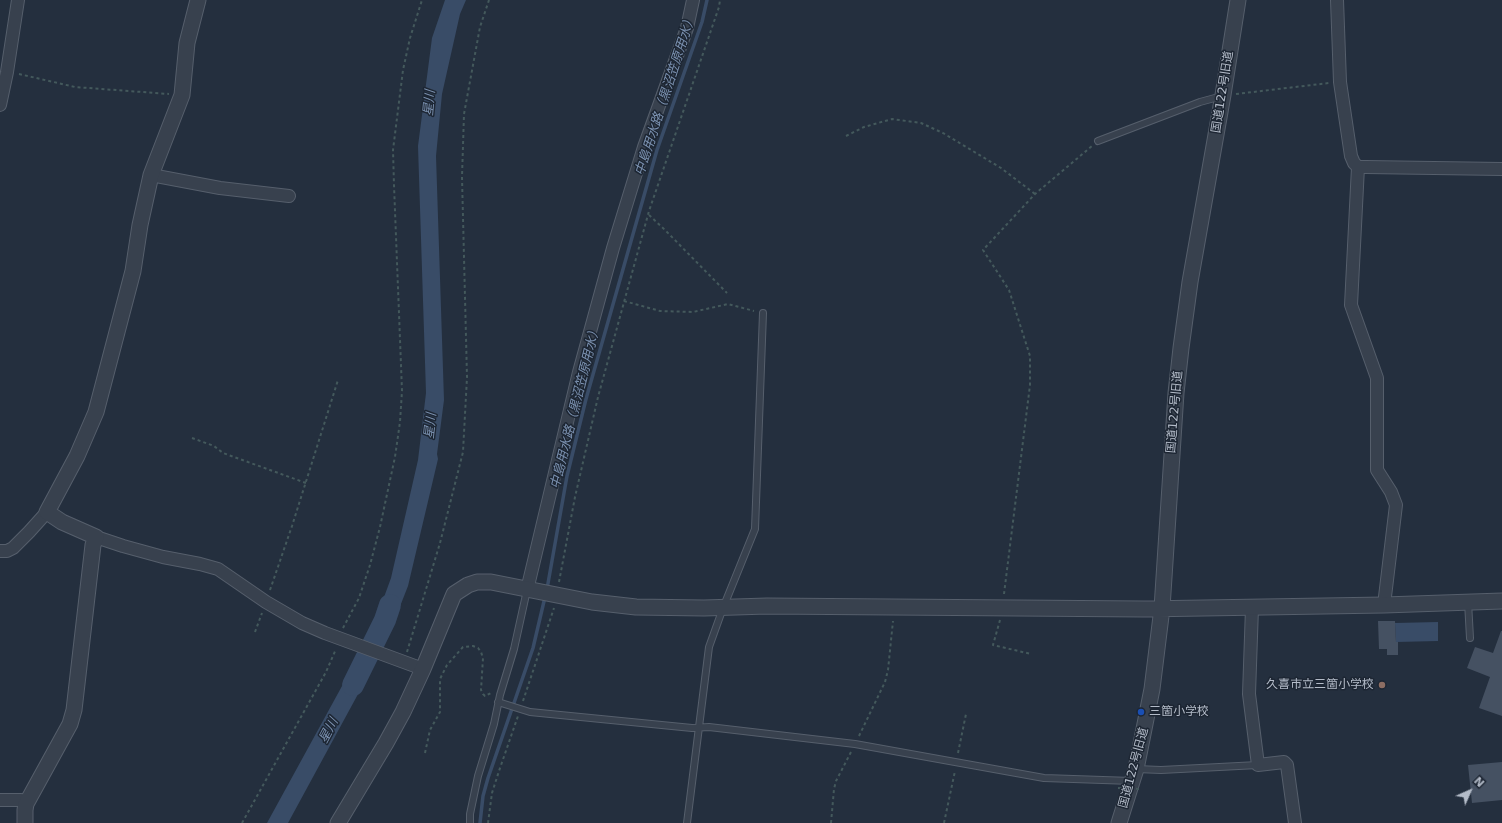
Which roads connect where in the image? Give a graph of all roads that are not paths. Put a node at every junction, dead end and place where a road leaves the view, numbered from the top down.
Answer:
1 (18, 0) edge
2 (198, 0) edge
3 (692, 0) edge
4 (1238, 0) edge
5 (1337, 0) edge
6 (1223, 95) junction
7 (0, 105) edge
8 (1098, 141) road end
9 (1358, 167) junction
10 (1502, 169) edge
11 (151, 175) junction
12 (289, 196) dead end
13 (763, 313) road end
14 (47, 512) junction
15 (96, 537) junction
16 (0, 551) edge
17 (533, 591) junction
18 (1468, 601) junction
19 (1502, 601) edge
20 (1384, 605) junction
21 (723, 608) junction
22 (1162, 608) junction
23 (1252, 608) junction
24 (1470, 638) dead end
25 (423, 669) junction
26 (498, 702) junction
27 (699, 727) junction
28 (1258, 765) junction
29 (1136, 780) junction
30 (0, 800) edge
31 (27, 802) junction
32 (25, 823) edge
33 (338, 823) edge
34 (470, 823) edge
35 (687, 823) edge
36 (1119, 823) edge
37 (1295, 823) edge

1 - 7 street
2 - 11 street
3 - 17 street
4 - 6 street, 国道122号旧道
5 - 9 street
6 - 8 lane
6 - 22 street, 国道122号旧道
9 - 10 street
9 - 20 street
11 - 12 street
11 - 14 street
13 - 21 lane
14 - 15 street
14 - 16 street
15 - 25 street
15 - 31 street
17 - 21 street
17 - 25 street
17 - 26 lane
18 - 19 street
18 - 20 street
18 - 24 lane
20 - 23 street
21 - 22 street
21 - 27 lane
22 - 23 street
22 - 29 street, 国道122号旧道
23 - 28 street
25 - 33 street
26 - 27 lane
26 - 34 lane
27 - 29 lane
27 - 35 lane
28 - 29 lane
28 - 37 street
29 - 36 street, 国道122号旧道
30 - 31 street
31 - 32 street

